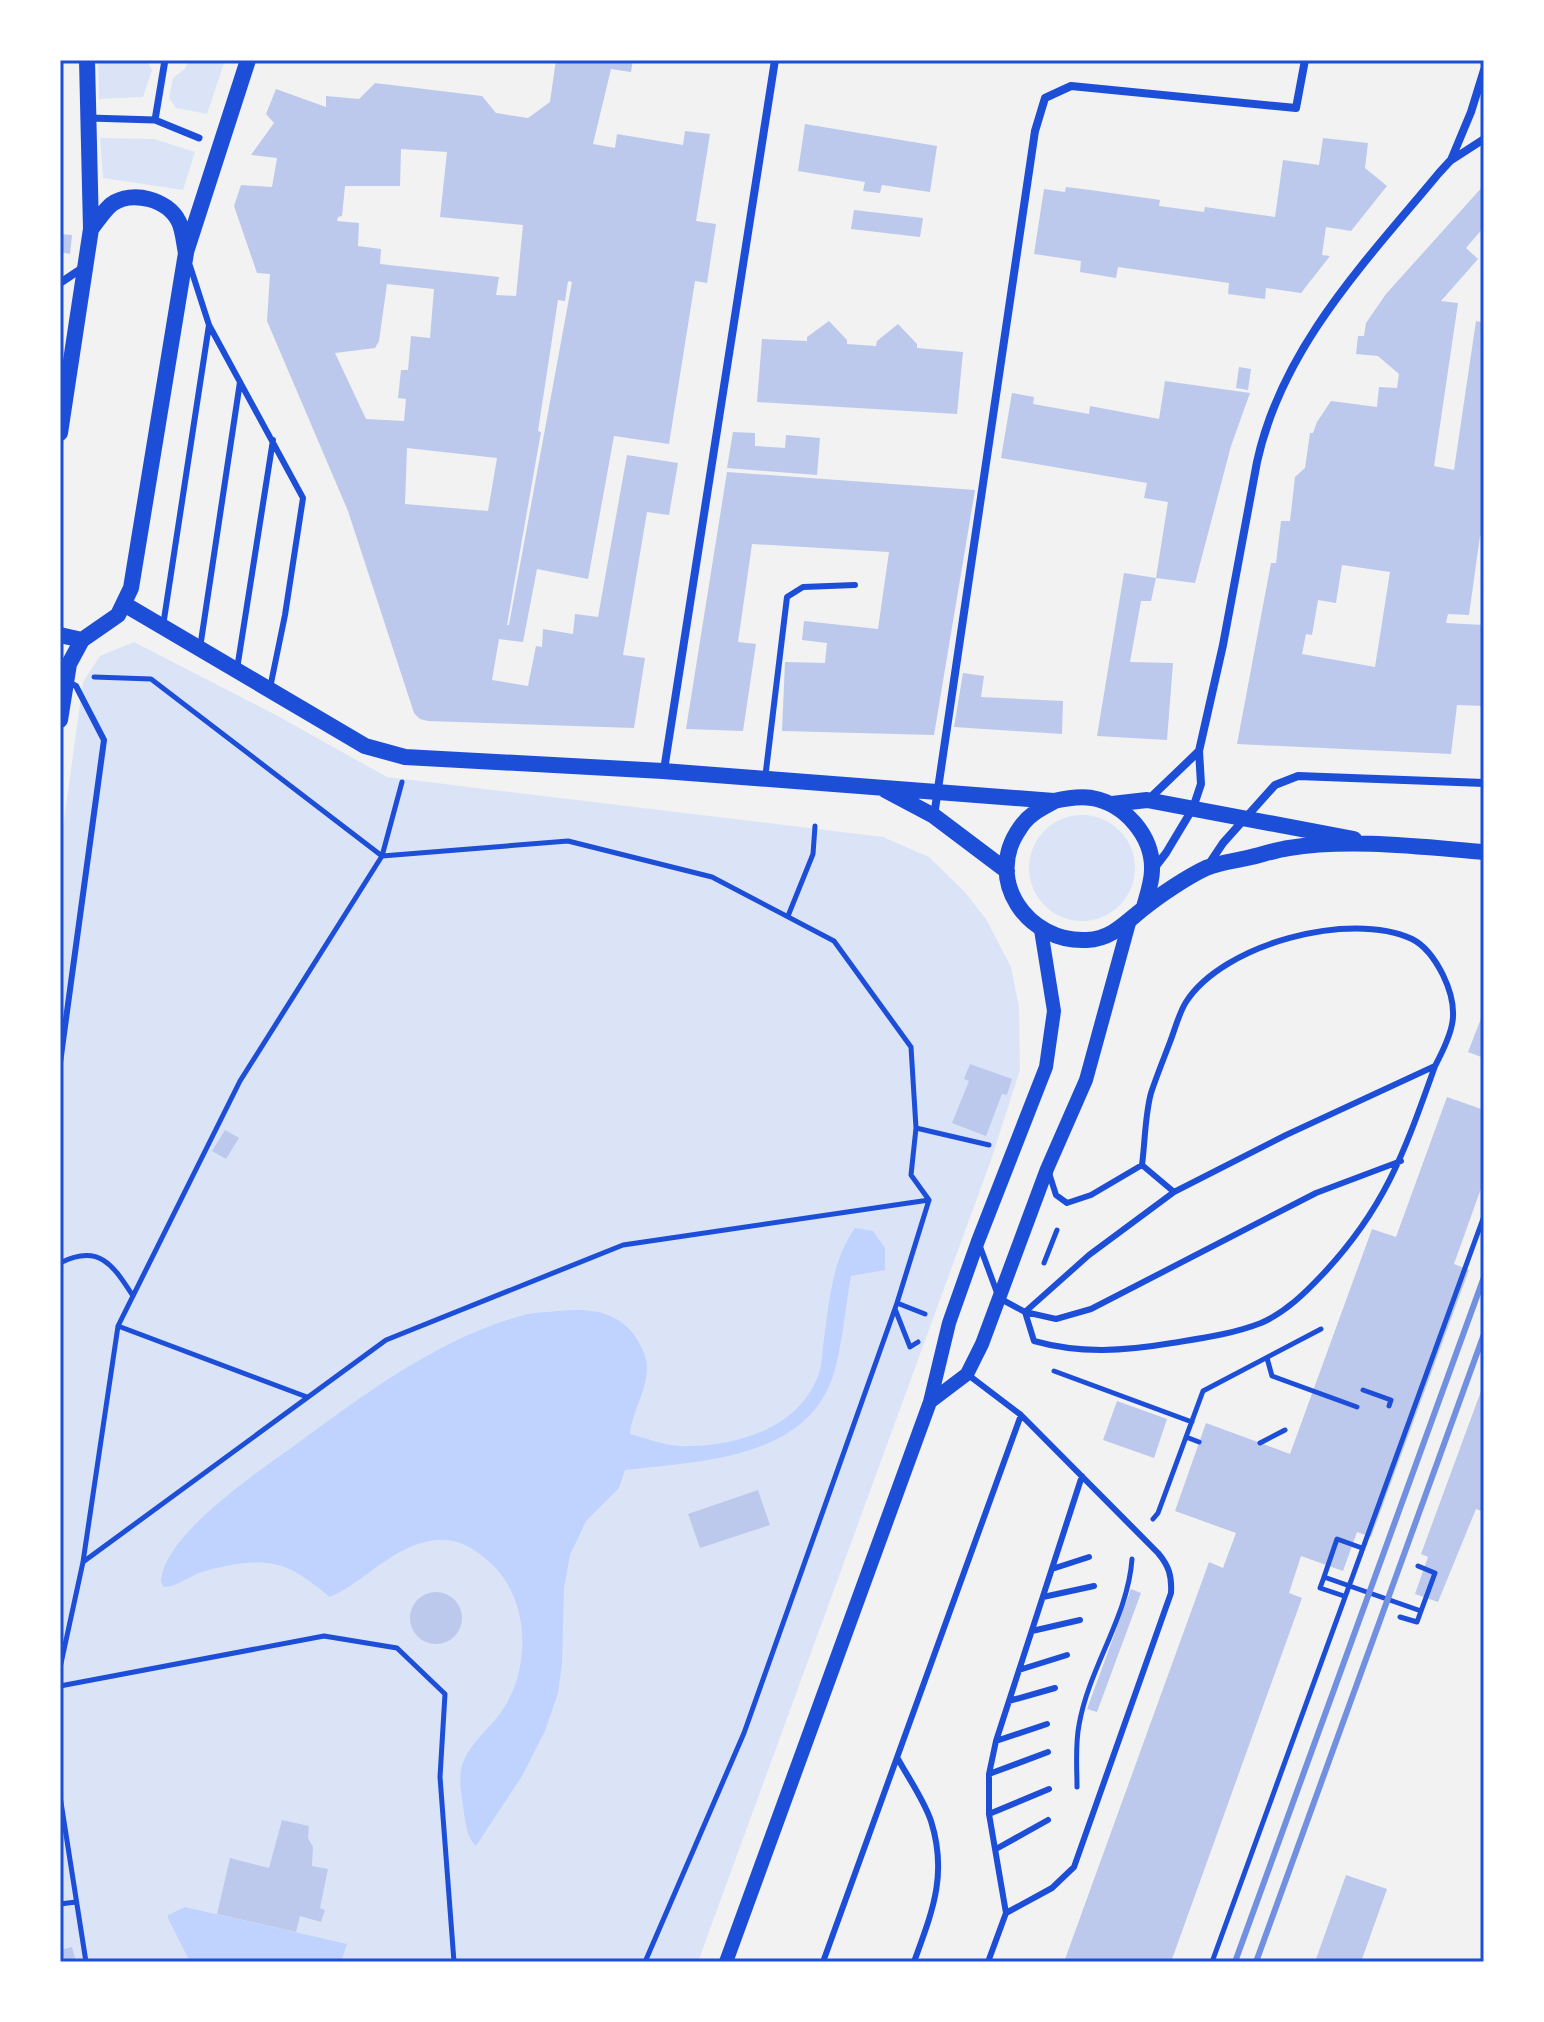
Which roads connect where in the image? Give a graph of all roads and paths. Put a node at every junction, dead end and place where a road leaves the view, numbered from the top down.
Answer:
1 (87, 60) edge
2 (165, 60) edge
3 (248, 60) edge
4 (775, 60) edge
5 (1305, 60) edge
6 (1480, 60) edge
7 (1484, 70) edge
8 (88, 118) junction
9 (155, 120) junction
10 (199, 138) dead end
11 (1484, 139) edge
12 (1450, 161) junction
13 (91, 229) junction
14 (186, 253) junction
15 (85, 266) junction
16 (60, 283) edge
17 (209, 325) junction
18 (240, 381) junction
19 (60, 433) edge
20 (273, 439) junction
21 (855, 585) dead end
22 (124, 604) junction
23 (163, 626) junction
24 (60, 635) edge
25 (82, 640) junction
26 (200, 648) junction
27 (69, 664) junction
28 (237, 669) junction
29 (66, 682) junction
30 (270, 688) junction
31 (60, 720) edge
32 (1199, 751) junction
33 (663, 771) junction
34 (403, 777) dead end
35 (765, 779) junction
36 (1484, 783) edge
37 (879, 786) junction
38 (938, 791) junction
39 (1147, 800) junction
40 (1054, 801) junction
41 (1112, 804) junction
42 (1193, 808) junction
43 (934, 816) junction
44 (1247, 819) junction
45 (815, 826) dead end
46 (1379, 844) junction
47 (1484, 852) edge
48 (382, 856) junction
49 (1207, 868) junction
50 (1152, 870) junction
51 (1007, 871) junction
52 (1144, 907) junction
53 (788, 916) junction
54 (1129, 923) junction
55 (1041, 930) junction
56 (60, 1063) edge
57 (1435, 1066) junction
58 (916, 1128) junction
59 (998, 1147) dead end
60 (1401, 1161) junction
61 (1142, 1165) junction
62 (1047, 1169) junction
63 (1174, 1192) junction
64 (929, 1200) junction
65 (1484, 1216) edge
66 (1057, 1230) dead end
67 (978, 1241) junction
68 (60, 1263) edge
69 (1041, 1269) dead end
70 (133, 1296) junction
71 (999, 1298) junction
72 (1025, 1312) junction
73 (118, 1326) junction
74 (1267, 1358) dead end
75 (1050, 1369) dead end
76 (967, 1374) junction
77 (1363, 1390) dead end
78 (307, 1397) junction
79 (930, 1402) junction
80 (1389, 1406) dead end
81 (1357, 1407) dead end
82 (1021, 1415) junction
83 (1192, 1422) dead end
84 (1285, 1430) dead end
85 (1186, 1437) dead end
86 (1199, 1442) dead end
87 (1260, 1443) dead end
88 (1082, 1476) junction
89 (1362, 1548) junction
90 (1089, 1557) dead end
91 (83, 1562) junction
92 (1418, 1566) dead end
93 (1052, 1569) junction
94 (1324, 1577) junction
95 (1094, 1586) dead end
96 (1344, 1596) junction
97 (1043, 1597) junction
98 (1421, 1611) junction
99 (1400, 1617) dead end
100 (1080, 1620) dead end
101 (1032, 1631) junction
102 (1067, 1655) dead end
103 (60, 1668) edge
104 (1019, 1670) junction
105 (60, 1686) edge
106 (1055, 1688) dead end
107 (1009, 1701) junction
108 (1047, 1724) dead end
109 (996, 1741) junction
110 (1048, 1752) dead end
111 (898, 1759) junction
112 (989, 1774) junction
113 (1049, 1789) dead end
114 (60, 1796) edge
115 (989, 1814) junction
116 (1048, 1820) dead end
117 (996, 1849) junction
118 (76, 1902) junction
119 (60, 1904) edge
120 (1006, 1913) junction
121 (86, 1962) edge
122 (454, 1962) edge
123 (645, 1962) edge
124 (726, 1962) edge
125 (823, 1962) edge
126 (914, 1962) edge
127 (988, 1962) edge
128 (1212, 1962) edge

1 - 8 main road
2 - 9 street
3 - 14 main road
4 - 33 street
5 - 38 street
6 - 7 street
7 - 12 street
8 - 9 street
8 - 13 main road
9 - 10 street
11 - 12 street
12 - 32 street
13 - 14 main road
13 - 15 main road
14 - 17 lane
14 - 22 main road
15 - 16 street
15 - 19 main road
17 - 18 lane
17 - 23 lane
18 - 20 lane
18 - 26 lane
20 - 28 lane
20 - 30 lane
21 - 35 lane
22 - 23 main road
22 - 25 main road
23 - 26 main road
24 - 25 main road
25 - 27 main road
26 - 28 main road
27 - 29 main road
27 - 48 path
28 - 30 main road
29 - 31 main road
29 - 56 lane
30 - 33 main road
32 - 39 street
32 - 42 street
33 - 35 main road
34 - 48 path
35 - 37 main road
36 - 44 street
37 - 38 main road
37 - 43 main road
38 - 40 main road
38 - 43 street
39 - 41 main road
39 - 42 main road
40 - 41 main road
40 - 51 main road
41 - 50 main road
42 - 44 main road
42 - 50 street
43 - 51 main road
44 - 46 main road
44 - 49 street
45 - 53 path
46 - 47 main road
46 - 49 main road
48 - 53 path
48 - 70 path
49 - 52 main road
50 - 52 main road
51 - 55 main road
52 - 54 main road
53 - 58 path
54 - 55 main road
54 - 62 street
55 - 67 street
57 - 60 lane
57 - 61 lane
57 - 63 lane
58 - 59 path
58 - 64 path
60 - 72 lane
60 - 72 lane
61 - 62 lane
61 - 63 lane
62 - 71 street
63 - 72 lane
64 - 78 path
64 - 123 path
65 - 89 path
66 - 69 path
67 - 71 lane
67 - 79 street
68 - 70 path
70 - 73 path
71 - 72 lane
71 - 76 street
73 - 78 path
73 - 91 path
74 - 81 path
75 - 83 path
76 - 79 street
76 - 82 lane
77 - 80 path
78 - 91 path
79 - 124 street
82 - 88 lane
82 - 111 lane
84 - 87 path
85 - 86 path
88 - 93 lane
88 - 120 lane
89 - 94 path
89 - 96 path
90 - 93 lane
91 - 103 path
92 - 98 path
93 - 97 lane
94 - 96 path
94 - 98 path
95 - 97 lane
96 - 128 path
97 - 101 lane
98 - 99 path
100 - 101 lane
101 - 104 lane
102 - 104 lane
104 - 107 lane
105 - 122 path
106 - 107 lane
107 - 109 lane
108 - 109 lane
109 - 112 lane
110 - 112 lane
111 - 125 lane
111 - 126 lane
112 - 115 lane
113 - 115 lane
114 - 118 path
115 - 117 lane
116 - 117 lane
117 - 120 lane
118 - 119 path
118 - 121 path
120 - 127 lane

